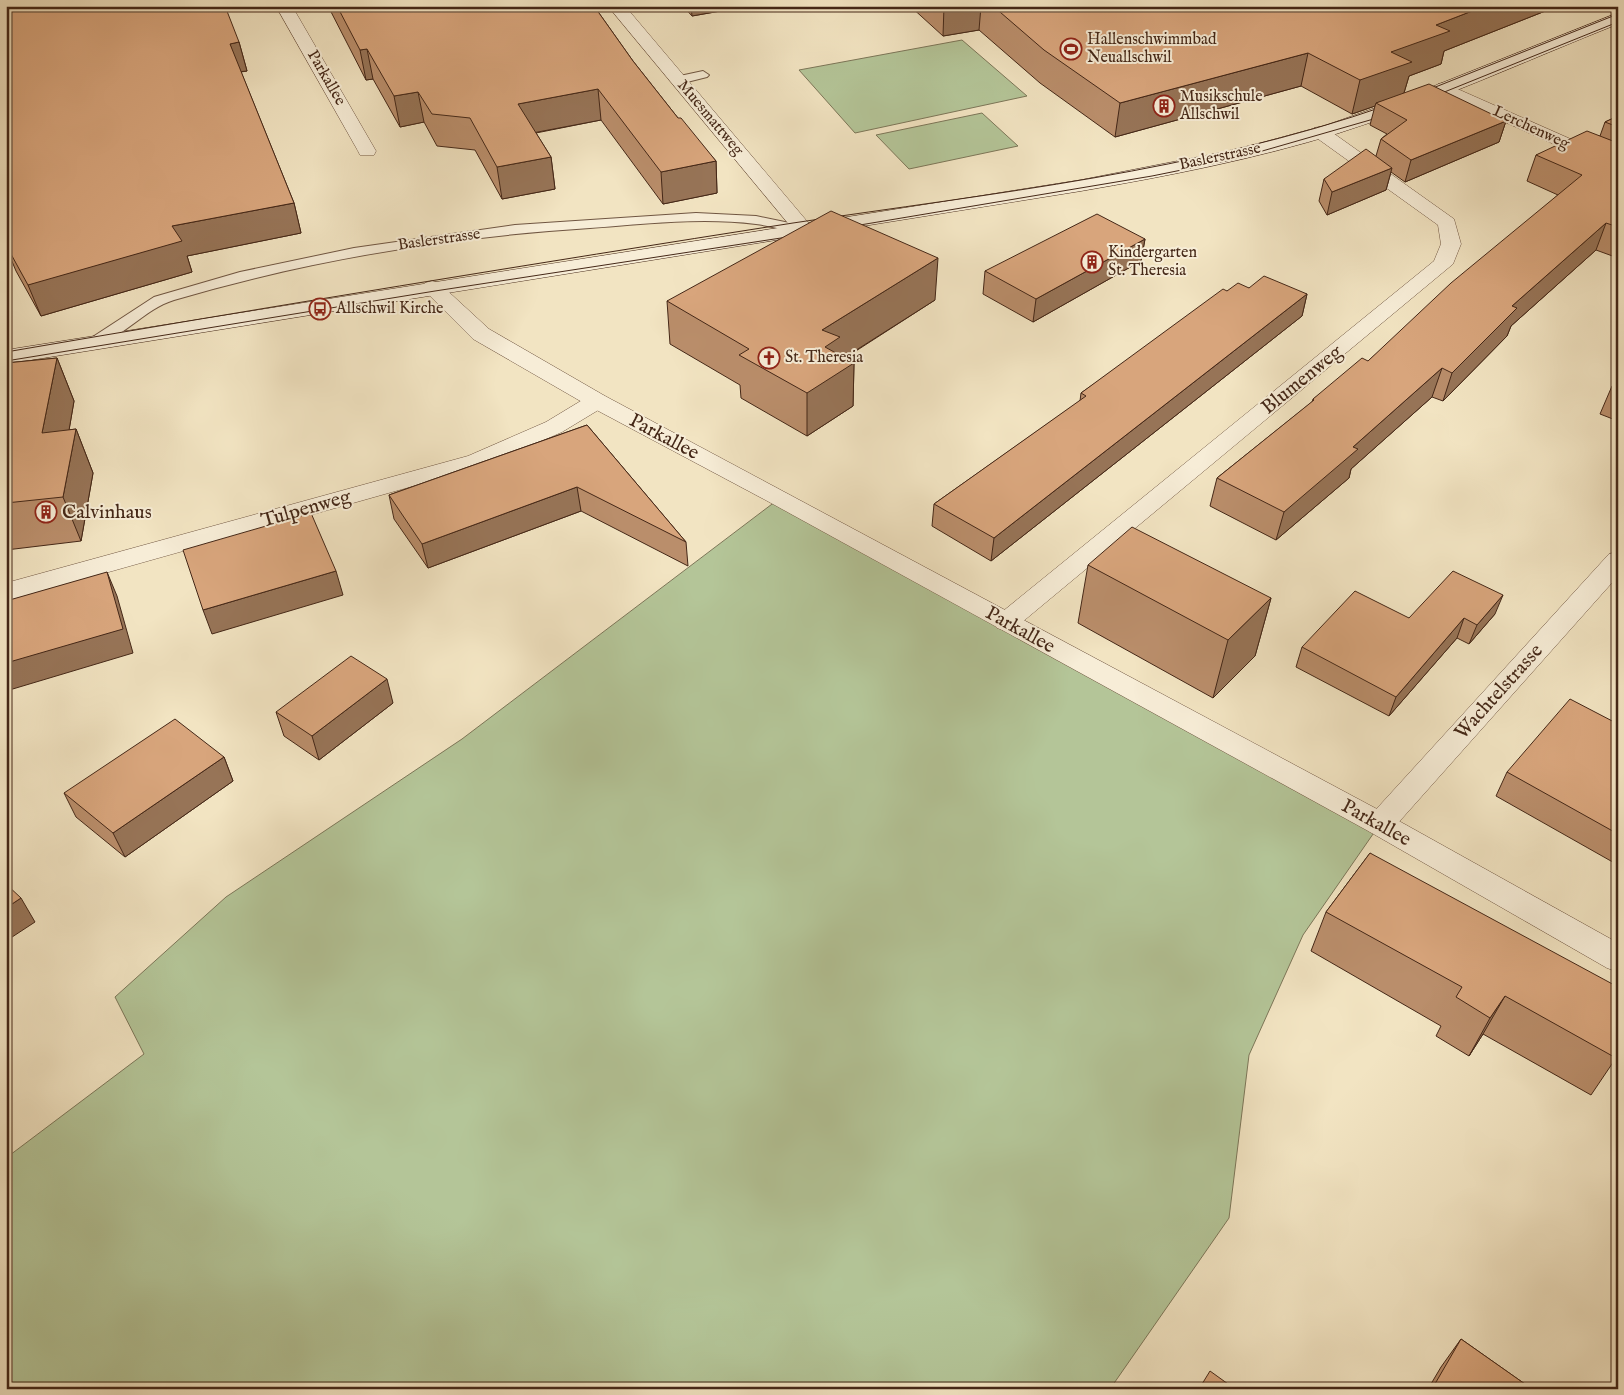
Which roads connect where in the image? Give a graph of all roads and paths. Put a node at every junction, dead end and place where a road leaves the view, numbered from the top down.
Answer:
1 (284, 6) edge
2 (616, 6) edge
3 (1618, 18) edge
4 (703, 75) dead end
5 (678, 80) junction
6 (1444, 88) junction
7 (1320, 132) junction
8 (367, 151) dead end
9 (1618, 167) edge
10 (804, 230) junction
11 (432, 287) junction
12 (92, 342) junction
13 (6, 357) edge
14 (596, 401) junction
15 (1618, 560) edge
16 (6, 592) edge
17 (1006, 622) junction
18 (1380, 824) junction
19 (1618, 959) edge

1 - 8 street, Parkallee
2 - 5 street, Muesmattweg
3 - 6 street, Baslerstrasse
4 - 5 lane
5 - 10 street, Muesmattweg
6 - 7 street, Baslerstrasse
6 - 9 street, Lerchenweg
7 - 10 street, Baslerstrasse
7 - 17 street, Blumenweg
10 - 11 street, Baslerstrasse
10 - 12 lane, Baslerstrasse
11 - 12 street, Baslerstrasse
11 - 14 street, Parkallee
12 - 13 street, Baslerstrasse
14 - 16 street, Tulpenweg
14 - 17 street, Parkallee
15 - 18 street, Wachtelstrasse
17 - 18 street, Parkallee
18 - 19 street, Parkallee

